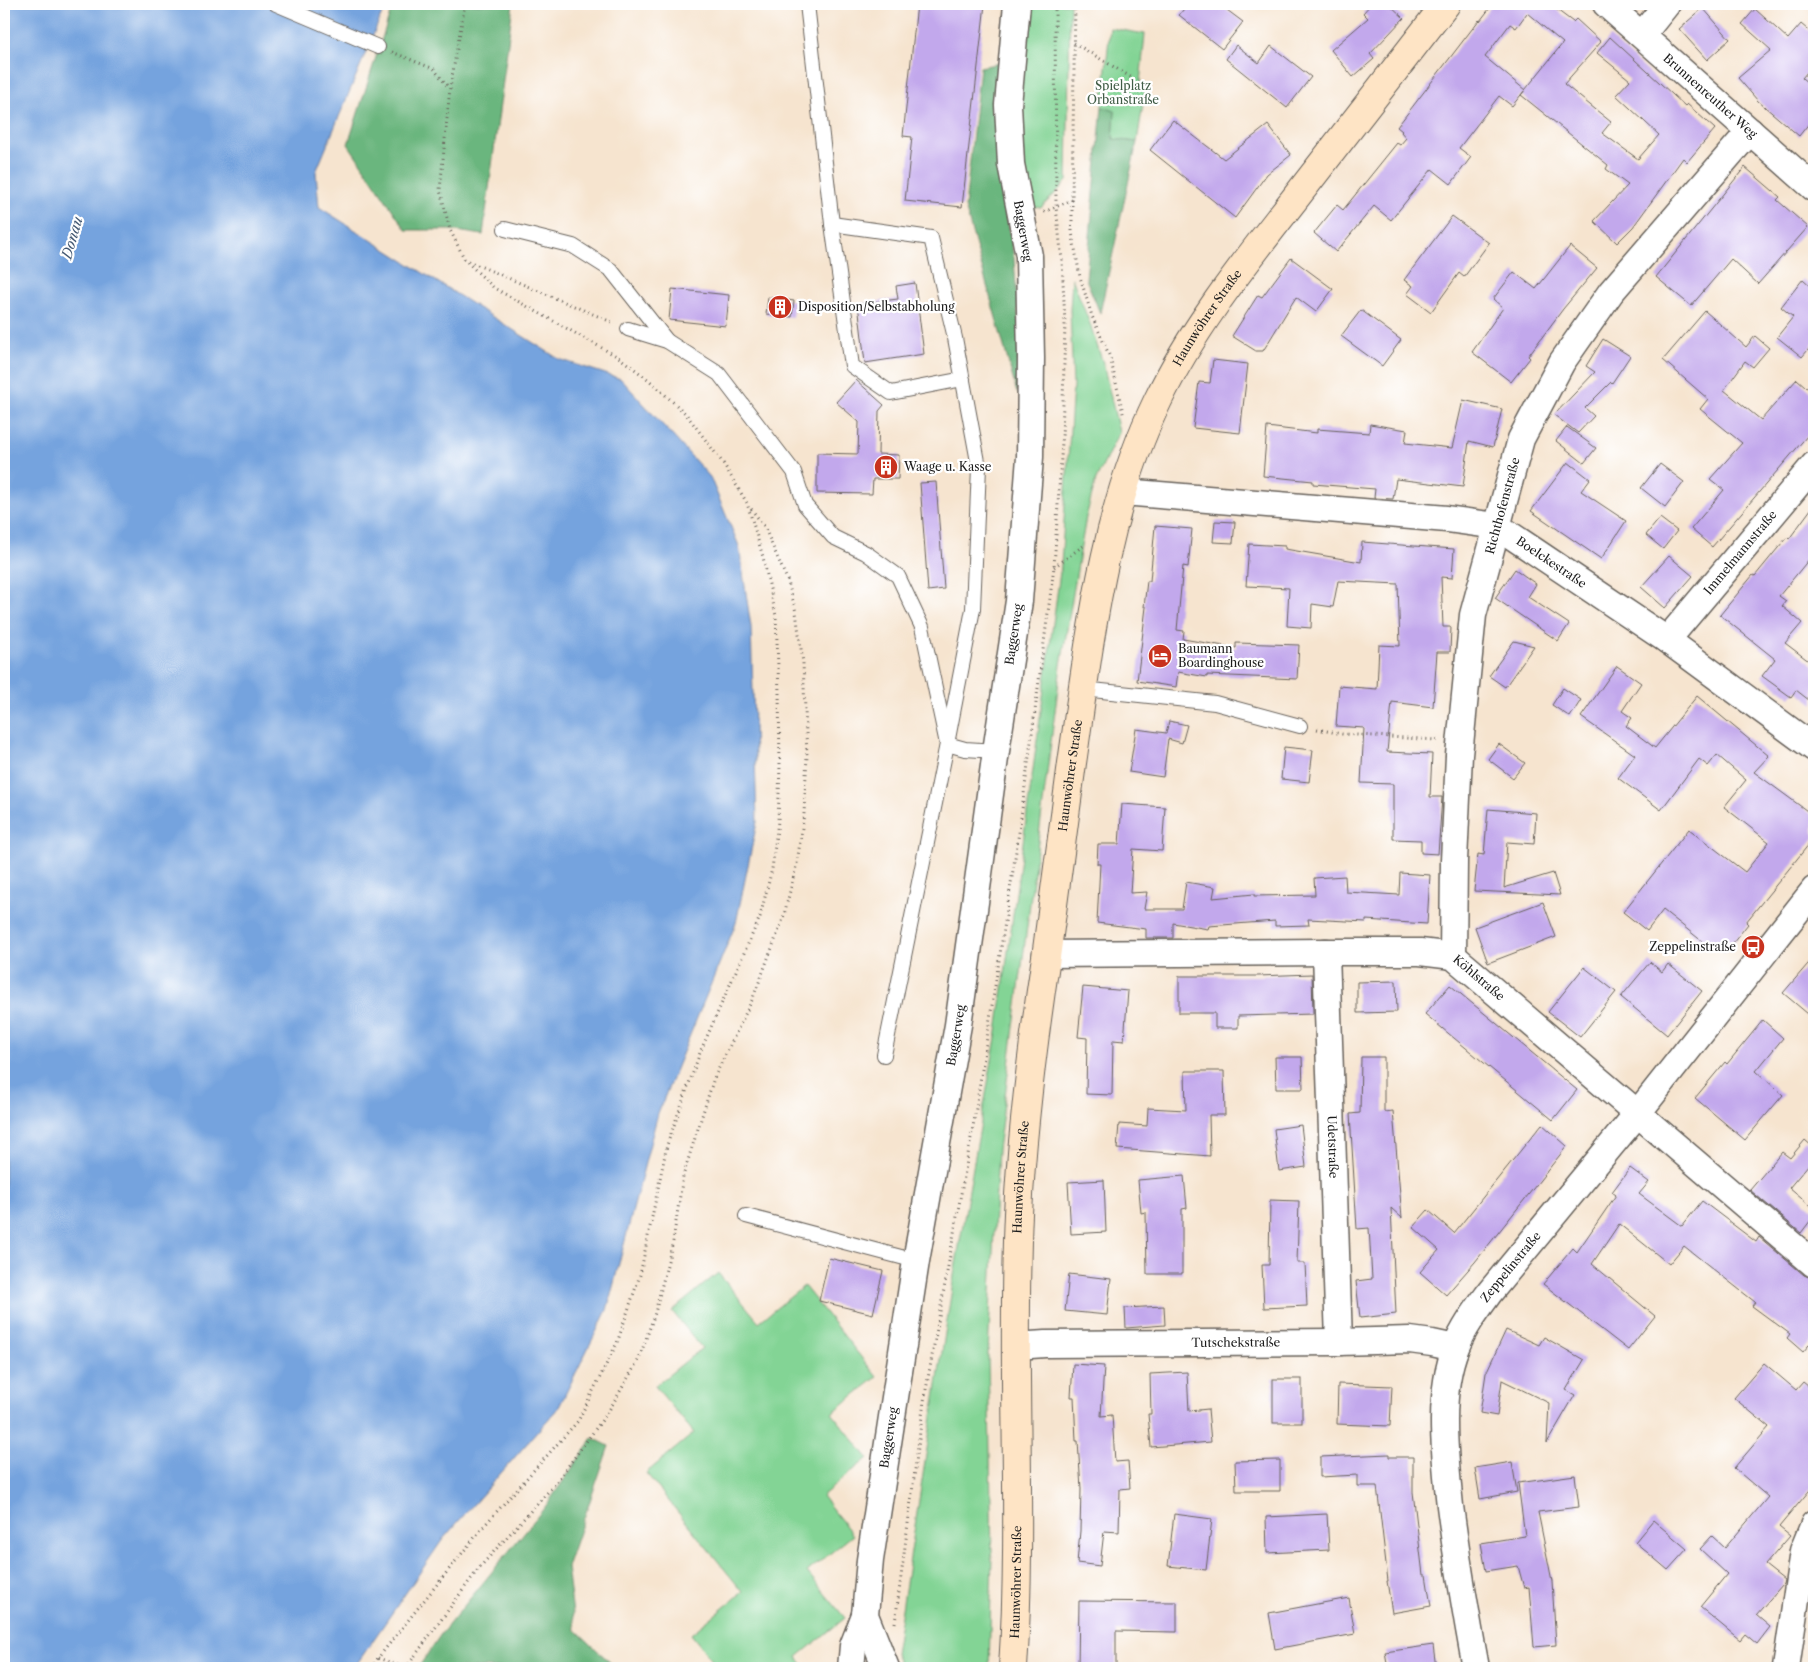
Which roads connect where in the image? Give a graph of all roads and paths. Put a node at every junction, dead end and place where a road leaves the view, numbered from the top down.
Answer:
1 (276, 4) edge
2 (465, 4) edge
3 (807, 4) edge
4 (1016, 4) edge
5 (1055, 4) edge
6 (1075, 4) edge
7 (1446, 4) edge
8 (1606, 4) edge
9 (1667, 4) edge
10 (1642, 35) junction
11 (1074, 43) junction
12 (378, 47) joint
13 (1134, 79) dead end
14 (450, 88) junction
15 (1750, 131) junction
16 (1811, 179) edge
17 (1072, 200) junction
18 (1056, 206) junction
19 (832, 224) junction
20 (505, 229) dead end
21 (465, 260) junction
22 (628, 329) joint
23 (667, 341) junction
24 (963, 379) junction
25 (1126, 425) dead end
26 (1814, 465) edge
27 (1123, 492) junction
28 (747, 503) junction
29 (1497, 526) junction
30 (1085, 544) dead end
31 (1054, 567) junction
32 (1667, 640) junction
33 (1083, 689) junction
34 (1300, 726) joint
35 (1460, 741) junction
36 (946, 744) junction
37 (1814, 748) edge
38 (996, 751) junction
39 (1814, 890) edge
40 (1326, 952) junction
41 (1046, 954) junction
42 (1453, 956) junction
43 (884, 1055) dead end
44 (1638, 1114) junction
45 (746, 1216) dead end
46 (916, 1262) junction
47 (1814, 1264) edge
48 (1339, 1342) junction
49 (1016, 1346) junction
50 (1455, 1348) junction
51 (1814, 1524) edge
52 (865, 1615) junction
53 (894, 1629) dead end
54 (378, 1658) junction
55 (372, 1668) edge
56 (407, 1668) edge
57 (850, 1668) edge
58 (886, 1668) edge
59 (1013, 1668) edge
60 (1476, 1668) edge
61 (1786, 1668) edge

1 - 12 lane
2 - 14 path
3 - 19 lane
4 - 38 street, Baggerweg
5 - 18 path
6 - 11 path
7 - 27 street, Haunwöhrer Straße
8 - 10 street, Brunnenreuther Weg
9 - 10 street
10 - 15 street, Brunnenreuther Weg
11 - 13 path
11 - 17 path
12 - 14 path
14 - 21 path
15 - 16 street, Brunnenreuther Weg
15 - 29 street, Richthofenstraße
17 - 18 path
17 - 25 path
18 - 31 path
19 - 24 lane
19 - 24 lane
20 - 23 lane
21 - 22 path
21 - 28 path
22 - 23 lane
23 - 36 lane
24 - 36 lane
26 - 32 street, Immelmannstraße
27 - 29 street, Boelckestraße
27 - 33 street, Haunwöhrer Straße
28 - 54 path
28 - 56 path
29 - 32 street, Boelckestraße
29 - 35 street, Richthofenstraße
30 - 31 path
31 - 53 path
32 - 37 street, Boelckestraße
33 - 34 lane
33 - 41 street, Haunwöhrer Straße
34 - 35 path
35 - 42 street, Richthofenstraße
36 - 38 lane
36 - 43 lane
38 - 46 street, Baggerweg
39 - 44 street, Zeppelinstraße
40 - 41 street, Köhlstraße
40 - 42 street, Köhlstraße
40 - 48 street, Udetstraße
41 - 49 street, Haunwöhrer Straße
42 - 44 street, Köhlstraße
44 - 47 street, Köhlstraße
44 - 50 street, Zeppelinstraße
45 - 46 lane
46 - 52 street, Baggerweg
48 - 49 street, Tutschekstraße
48 - 50 street, Tutschekstraße
49 - 59 street, Haunwöhrer Straße
50 - 60 street, Zeppelinstraße
51 - 61 street
52 - 57 street, Baggerweg
52 - 58 street, Baggerweg
54 - 55 path
54 - 56 path

